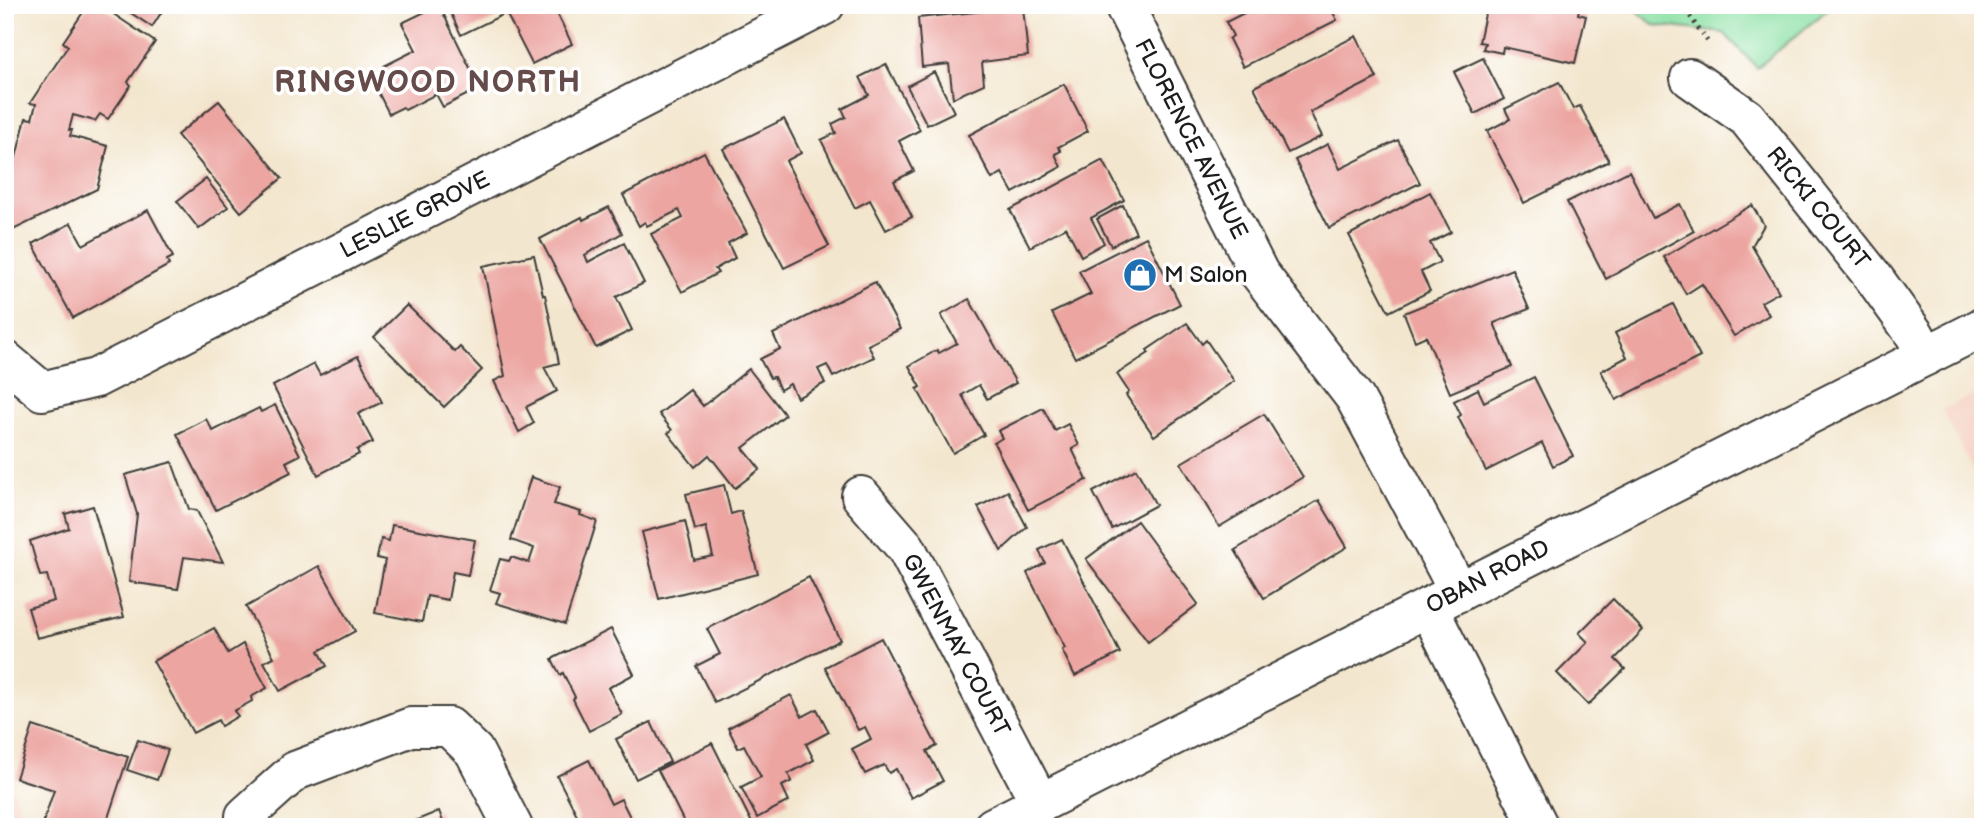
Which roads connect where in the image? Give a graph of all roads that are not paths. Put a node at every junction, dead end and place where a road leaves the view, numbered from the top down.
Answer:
1 (825, 5) edge
2 (1124, 5) edge
3 (1690, 78) dead end
4 (1983, 327) edge
5 (1926, 356) junction
6 (5, 360) edge
7 (861, 496) dead end
8 (1444, 600) junction
9 (1040, 803) junction
10 (245, 816) dead end
11 (513, 827) edge
12 (993, 827) edge
13 (1539, 827) edge

1 - 6 street, LESLIE GROVE
2 - 8 street, FLORENCE AVENUE
3 - 5 street, RICKI COURT
4 - 5 street, OBAN ROAD
5 - 8 street, OBAN ROAD
7 - 9 street, GWENMAY COURT
8 - 9 street, OBAN ROAD
8 - 13 street, FLORENCE AVENUE
9 - 12 street, OBAN ROAD
10 - 11 street

